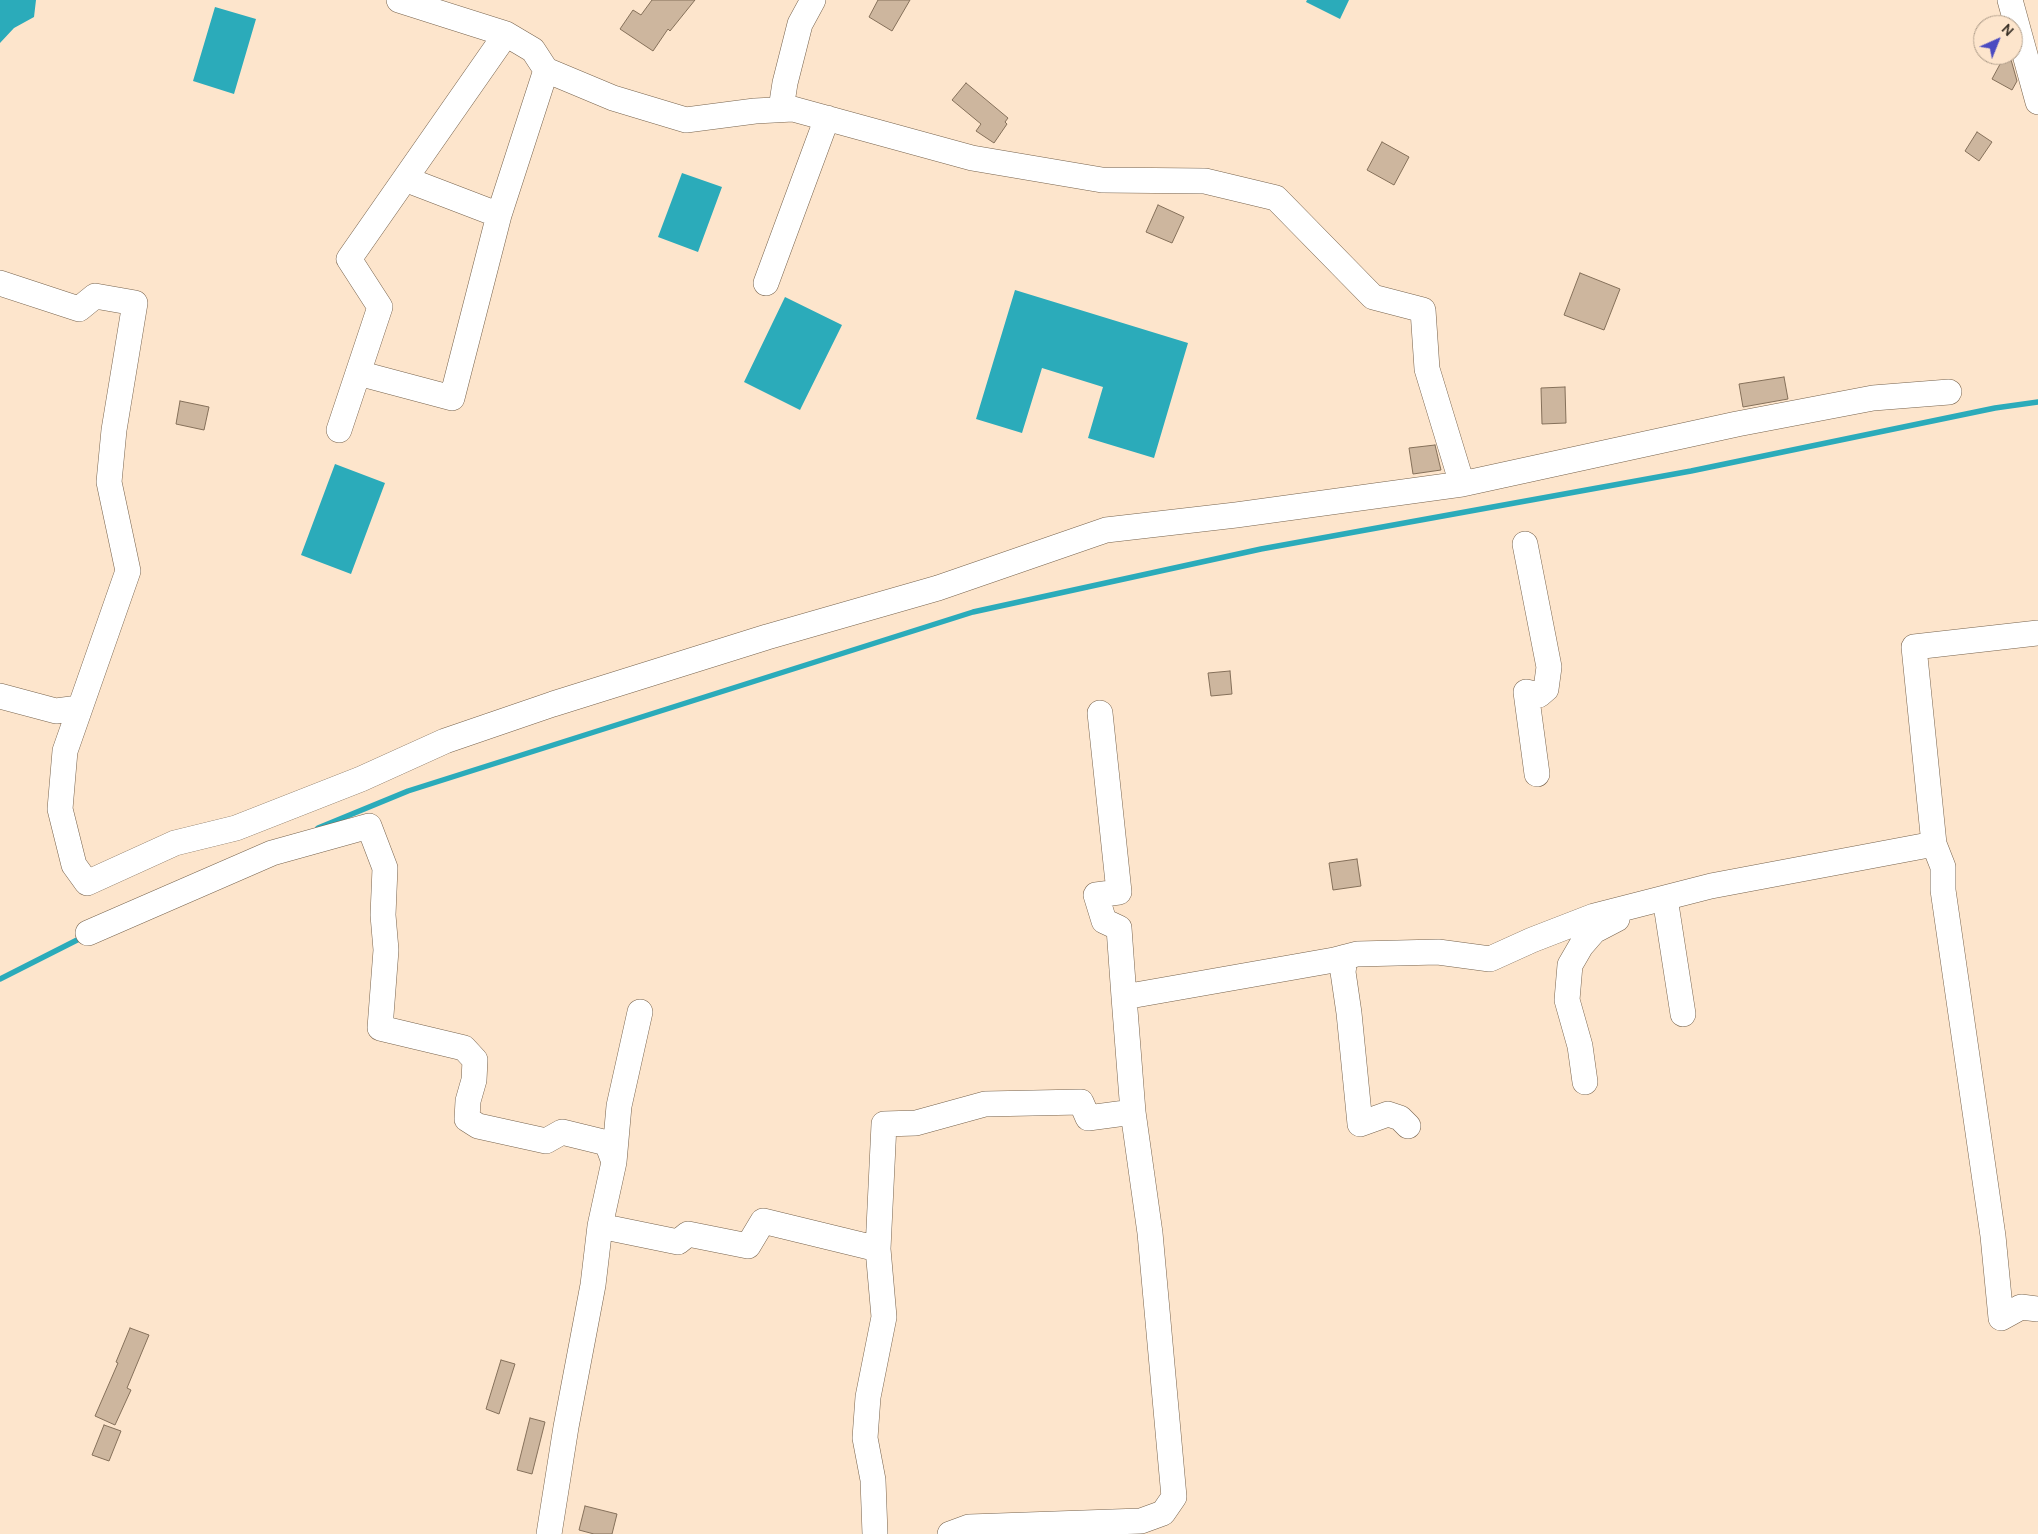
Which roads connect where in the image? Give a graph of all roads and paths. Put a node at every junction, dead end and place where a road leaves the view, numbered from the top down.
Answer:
1 (399, 0) edge
2 (813, 0) edge
3 (2010, 0) edge
4 (506, 34) junction
5 (546, 70) junction
6 (2038, 102) edge
7 (781, 109) junction
8 (827, 118) junction
9 (404, 179) junction
10 (499, 214) junction
11 (0, 283) edge
12 (766, 283) dead end
13 (358, 373) junction
14 (1949, 392) dead end
15 (339, 430) dead end
16 (1462, 484) junction
17 (1525, 544) dead end
18 (2038, 633) edge
19 (0, 696) edge
20 (80, 708) junction
21 (1100, 713) dead end
22 (1538, 774) dead end
23 (1934, 844) junction
24 (1664, 898) junction
25 (1623, 908) junction
26 (88, 933) dead end
27 (1345, 957) junction
28 (1124, 997) junction
29 (640, 1012) dead end
30 (1683, 1014) dead end
31 (1586, 1082) dead end
32 (1133, 1112) junction
33 (1408, 1126) dead end
34 (614, 1162) junction
35 (600, 1226) junction
36 (878, 1249) junction
37 (2038, 1309) edge
38 (550, 1534) edge
39 (875, 1534) edge
40 (950, 1534) edge

1 - 4 street
2 - 7 street
3 - 6 street
4 - 5 street
4 - 9 street
5 - 7 street
5 - 10 street
7 - 8 street
8 - 12 street
8 - 16 street
9 - 10 street
9 - 13 street
10 - 13 street
11 - 20 street
13 - 15 street
14 - 16 street
16 - 20 street
17 - 22 street
18 - 23 street
19 - 20 street
21 - 28 street
23 - 24 street
23 - 37 street
24 - 25 street
24 - 30 street
25 - 27 street
25 - 31 street
26 - 34 street
27 - 28 street
27 - 33 street
28 - 32 street
29 - 34 street
32 - 36 street
32 - 40 street
34 - 35 street
35 - 36 street
35 - 38 street
36 - 39 street

